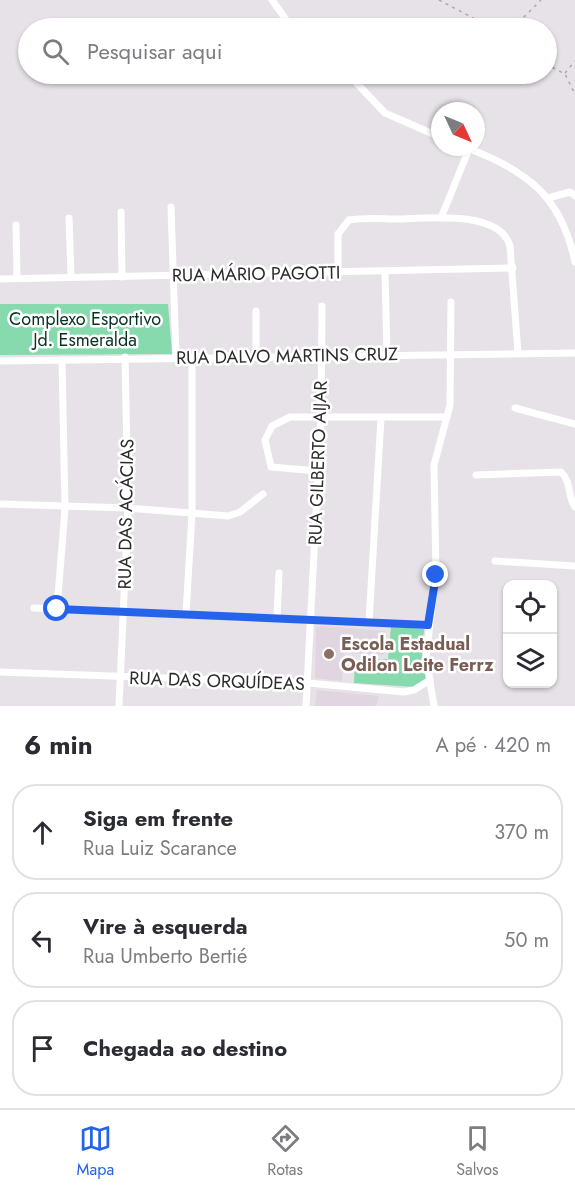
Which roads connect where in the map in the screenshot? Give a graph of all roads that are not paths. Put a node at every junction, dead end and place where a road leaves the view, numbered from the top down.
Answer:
1 (272, 0) edge
2 (280, 0) edge
3 (280, 9) junction
4 (286, 18) edge
5 (357, 84) edge
6 (431, 133) edge
7 (485, 153) edge
8 (464, 156) edge
9 (575, 196) edge
10 (548, 198) junction
11 (171, 207) dead end
12 (121, 212) dead end
13 (69, 218) dead end
14 (441, 218) junction
15 (16, 225) dead end
16 (573, 245) edge
17 (575, 262) edge
18 (513, 268) junction
19 (338, 272) junction
20 (386, 272) junction
21 (71, 276) junction
22 (174, 276) junction
23 (17, 277) junction
24 (122, 277) junction
25 (0, 279) edge
26 (451, 302) dead end
27 (322, 306) dead end
28 (256, 311) dead end
29 (575, 352) edge
30 (518, 353) junction
31 (451, 354) junction
32 (322, 356) junction
33 (387, 356) junction
34 (126, 357) junction
35 (176, 357) junction
36 (256, 357) junction
37 (192, 358) junction
38 (62, 360) junction
39 (0, 361) edge
40 (515, 408) dead end
41 (447, 417) junction
42 (321, 418) junction
43 (381, 418) junction
44 (575, 424) edge
45 (318, 471) junction
46 (476, 475) dead end
47 (263, 494) dead end
48 (0, 504) edge
49 (575, 507) edge
50 (65, 508) junction
51 (128, 508) junction
52 (192, 514) junction
53 (495, 561) dead end
54 (575, 566) edge
55 (279, 573) dead end
56 (34, 608) dead end
57 (57, 609) junction
58 (123, 611) junction
59 (186, 613) junction
60 (277, 617) junction
61 (312, 620) junction
62 (369, 622) junction
63 (428, 625) junction
64 (0, 672) edge
65 (119, 678) junction
66 (430, 680) junction
67 (308, 683) junction
68 (119, 706) edge
69 (306, 706) edge
70 (434, 706) edge

1 - 3 street
2 - 3 street
3 - 4 street
5 - 6 street
7 - 10 street
8 - 14 street
9 - 10 street
10 - 16 street
11 - 22 street
12 - 24 street
13 - 21 street
14 - 18 street
14 - 19 street
15 - 23 street
16 - 17 street
18 - 20 street, RUA MÁRIO PAGOTTI
18 - 30 street
19 - 20 street, RUA MÁRIO PAGOTTI
19 - 22 street, RUA MÁRIO PAGOTTI
20 - 33 street
21 - 23 street, RUA MÁRIO PAGOTTI
21 - 24 street, RUA MÁRIO PAGOTTI
22 - 24 street, RUA MÁRIO PAGOTTI
22 - 35 street
23 - 25 street, RUA MÁRIO PAGOTTI
26 - 31 street
27 - 32 street, RUA GILBERTO AIJAR
28 - 36 street
29 - 30 street, RUA DALVO MARTINS CRUZ
30 - 31 street, RUA DALVO MARTINS CRUZ
31 - 33 street, RUA DALVO MARTINS CRUZ
31 - 41 street
32 - 33 street, RUA DALVO MARTINS CRUZ
32 - 36 street, RUA DALVO MARTINS CRUZ
32 - 42 street, RUA GILBERTO AIJAR
34 - 35 street, RUA DALVO MARTINS CRUZ
34 - 38 street, RUA DALVO MARTINS CRUZ
34 - 51 street, RUA DAS ACÁCIAS
35 - 37 street, RUA DALVO MARTINS CRUZ
36 - 37 street, RUA DALVO MARTINS CRUZ
37 - 52 street
38 - 39 street, RUA DALVO MARTINS CRUZ
38 - 50 street
40 - 44 street
41 - 43 street
41 - 63 street
42 - 43 street
42 - 45 street, RUA GILBERTO AIJAR
42 - 45 street
43 - 62 street
45 - 61 street, RUA GILBERTO AIJAR
46 - 49 street
47 - 52 street
48 - 50 street
50 - 51 street
50 - 57 street
51 - 52 street
51 - 58 street, RUA DAS ACÁCIAS
52 - 59 street
53 - 54 street
55 - 60 street
56 - 57 street
57 - 58 street
58 - 59 street
58 - 65 street, RUA DAS ACÁCIAS
59 - 60 street
60 - 61 street
61 - 62 street
61 - 67 street, RUA GILBERTO AIJAR
62 - 63 street
63 - 66 street
64 - 65 street, RUA DAS ORQUÍDEAS
65 - 67 street, RUA DAS ORQUÍDEAS
65 - 68 street, RUA DAS ACÁCIAS
66 - 67 street, RUA DAS ORQUÍDEAS
66 - 70 street
67 - 69 street, RUA GILBERTO AIJAR

